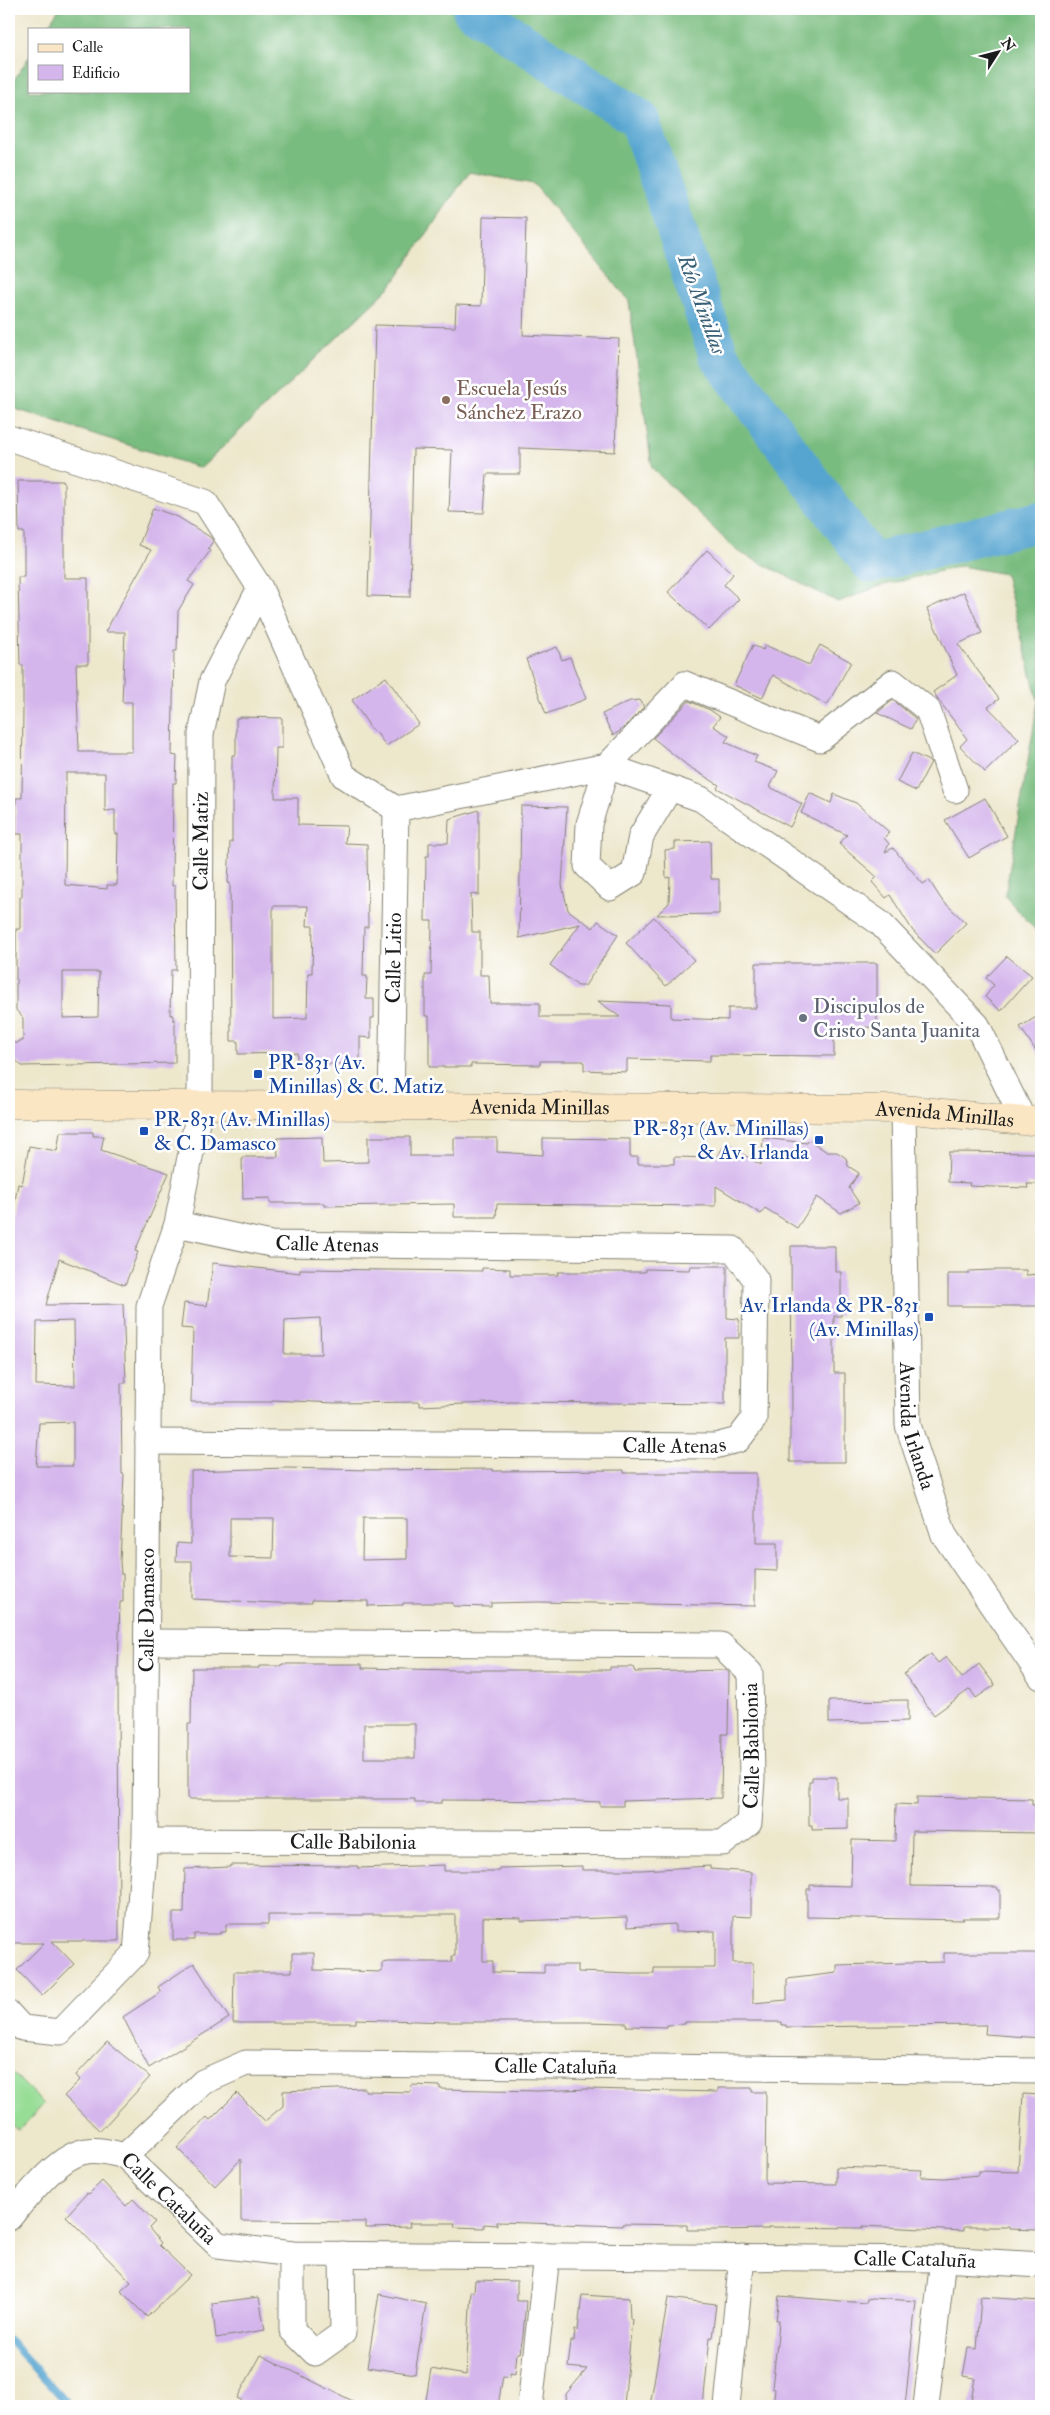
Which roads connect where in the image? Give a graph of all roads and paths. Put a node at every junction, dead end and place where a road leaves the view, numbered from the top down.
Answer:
1 (9, 438) edge
2 (260, 588) junction
3 (607, 766) junction
4 (670, 788) junction
5 (955, 790) dead end
6 (396, 809) junction
7 (9, 1104) edge
8 (200, 1106) junction
9 (391, 1107) junction
10 (903, 1109) junction
11 (1032, 1121) edge
12 (177, 1224) junction
13 (148, 1442) junction
14 (147, 1642) junction
15 (1041, 1678) edge
16 (145, 1841) junction
17 (9, 2014) edge
18 (1041, 2071) edge
19 (125, 2156) junction
20 (9, 2218) edge
21 (292, 2254) junction
22 (342, 2254) junction
23 (547, 2256) junction
24 (742, 2257) junction
25 (943, 2259) junction
26 (1041, 2265) edge
27 (530, 2406) edge
28 (727, 2406) edge
29 (926, 2406) edge

1 - 2 street
2 - 6 street
2 - 8 street, Calle Matiz
3 - 4 street
3 - 4 street
3 - 5 street
3 - 6 street
4 - 11 street
6 - 9 street, Calle Litio
7 - 8 street, Avenida Minillas
8 - 9 street, Avenida Minillas
8 - 12 street, Calle Damasco
9 - 10 street, Avenida Minillas
10 - 11 street, Avenida Minillas
10 - 15 street, Avenida Irlanda
12 - 13 street, Calle Damasco
12 - 13 street, Calle Atenas
13 - 14 street, Calle Damasco
14 - 16 street, Calle Damasco
14 - 16 street, Calle Babilonia
16 - 17 street, Calle Damasco
18 - 19 street, Calle Cataluña
19 - 20 street
19 - 21 street, Calle Cataluña
21 - 22 street, Calle Cataluña
21 - 22 street
22 - 23 street, Calle Cataluña
23 - 24 street, Calle Cataluña
23 - 27 street
24 - 25 street, Calle Cataluña
24 - 28 street
25 - 26 street, Calle Cataluña
25 - 29 street

